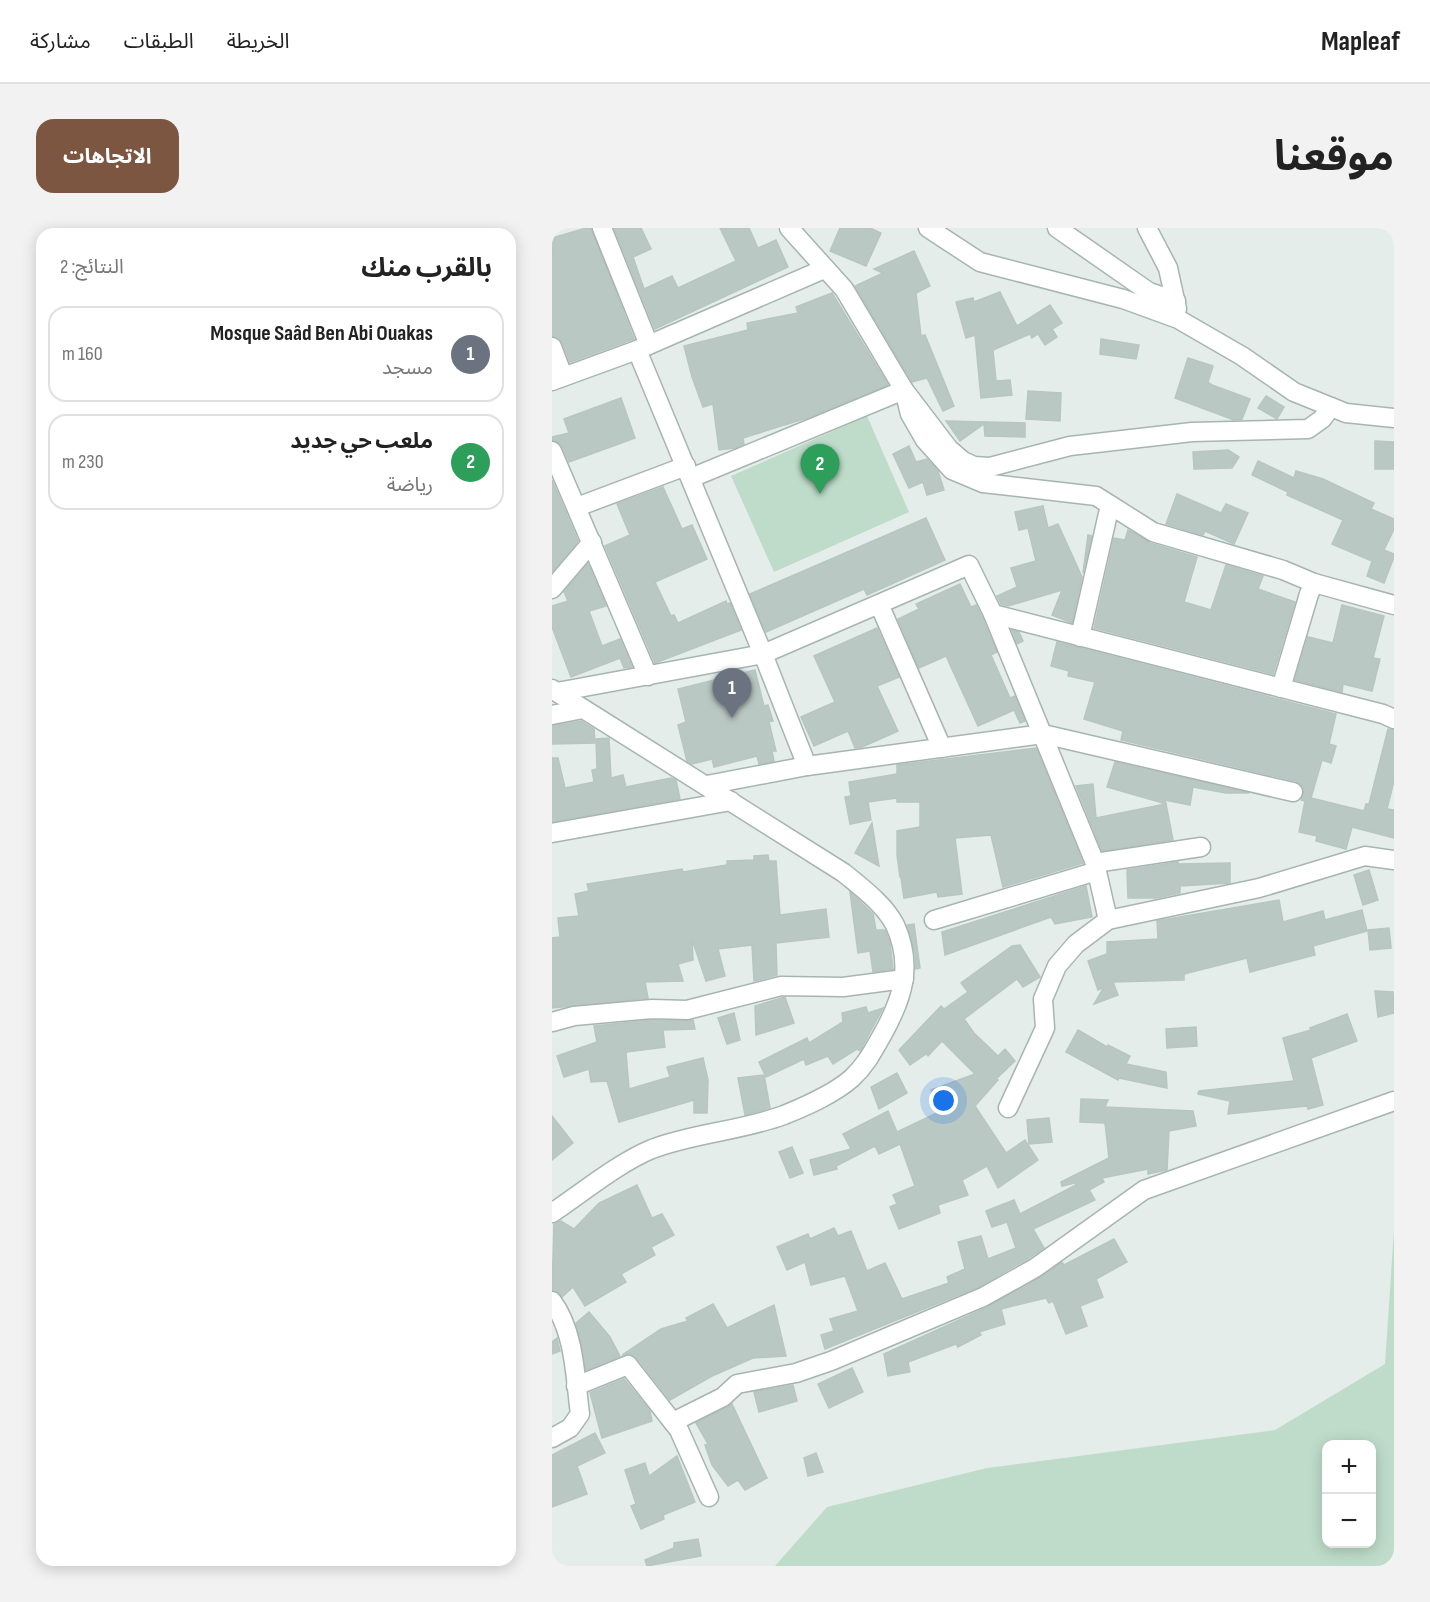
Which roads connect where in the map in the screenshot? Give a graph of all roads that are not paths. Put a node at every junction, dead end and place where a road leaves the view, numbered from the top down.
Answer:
1 (602, 228) edge
2 (789, 228) edge
3 (928, 228) edge
4 (1057, 228) edge
5 (1147, 228) edge
6 (824, 269) junction
7 (1176, 301) junction
8 (1178, 319) junction
9 (552, 347) edge
10 (643, 347) junction
11 (557, 378) edge
12 (904, 390) junction
13 (1331, 407) junction
14 (1394, 418) edge
15 (552, 451) edge
16 (688, 472) junction
17 (1110, 505) junction
18 (578, 507) junction
19 (592, 543) junction
20 (1314, 583) junction
21 (552, 589) edge
22 (879, 604) junction
23 (1394, 605) edge
24 (993, 615) junction
25 (1080, 637) junction
26 (763, 654) junction
27 (648, 676) junction
28 (1281, 688) junction
29 (554, 691) edge
30 (583, 709) junction
31 (552, 715) edge
32 (1394, 719) edge
33 (1043, 734) junction
34 (942, 748) junction
35 (807, 766) junction
36 (707, 785) junction
37 (1293, 792) dead end
38 (731, 801) junction
39 (552, 832) edge
40 (1201, 847) dead end
41 (1394, 860) edge
42 (1096, 867) junction
43 (934, 920) dead end
44 (1108, 921) junction
45 (904, 979) junction
46 (552, 1022) edge
47 (1394, 1101) edge
48 (1008, 1108) dead end
49 (552, 1213) edge
50 (552, 1301) edge
51 (576, 1386) junction
52 (673, 1422) junction
53 (552, 1438) edge
54 (709, 1497) dead end

1 - 10 street
2 - 6 street
3 - 8 street
4 - 7 street
5 - 7 street
6 - 10 street
6 - 12 street
7 - 8 street
8 - 13 street
9 - 11 street
10 - 11 street
10 - 16 street
12 - 13 street
12 - 16 street
12 - 17 street
13 - 14 street
15 - 18 street
16 - 18 street
16 - 26 street
17 - 20 street
17 - 25 street
18 - 19 street
19 - 21 street
19 - 27 street
20 - 23 street
20 - 28 street
22 - 24 street
22 - 26 street
22 - 34 street
24 - 25 street
24 - 33 street
25 - 28 street
26 - 27 street
26 - 35 street
27 - 29 street
28 - 32 street
29 - 30 street
30 - 31 street
30 - 36 street
33 - 34 street
33 - 37 street
33 - 42 street
34 - 35 street
35 - 36 street
36 - 38 street
38 - 39 street
38 - 45 street
40 - 42 street
41 - 44 street
42 - 43 street
42 - 44 street
44 - 48 street
45 - 46 street
45 - 49 street
47 - 52 street
50 - 51 street
51 - 52 street
51 - 53 street
52 - 54 street

